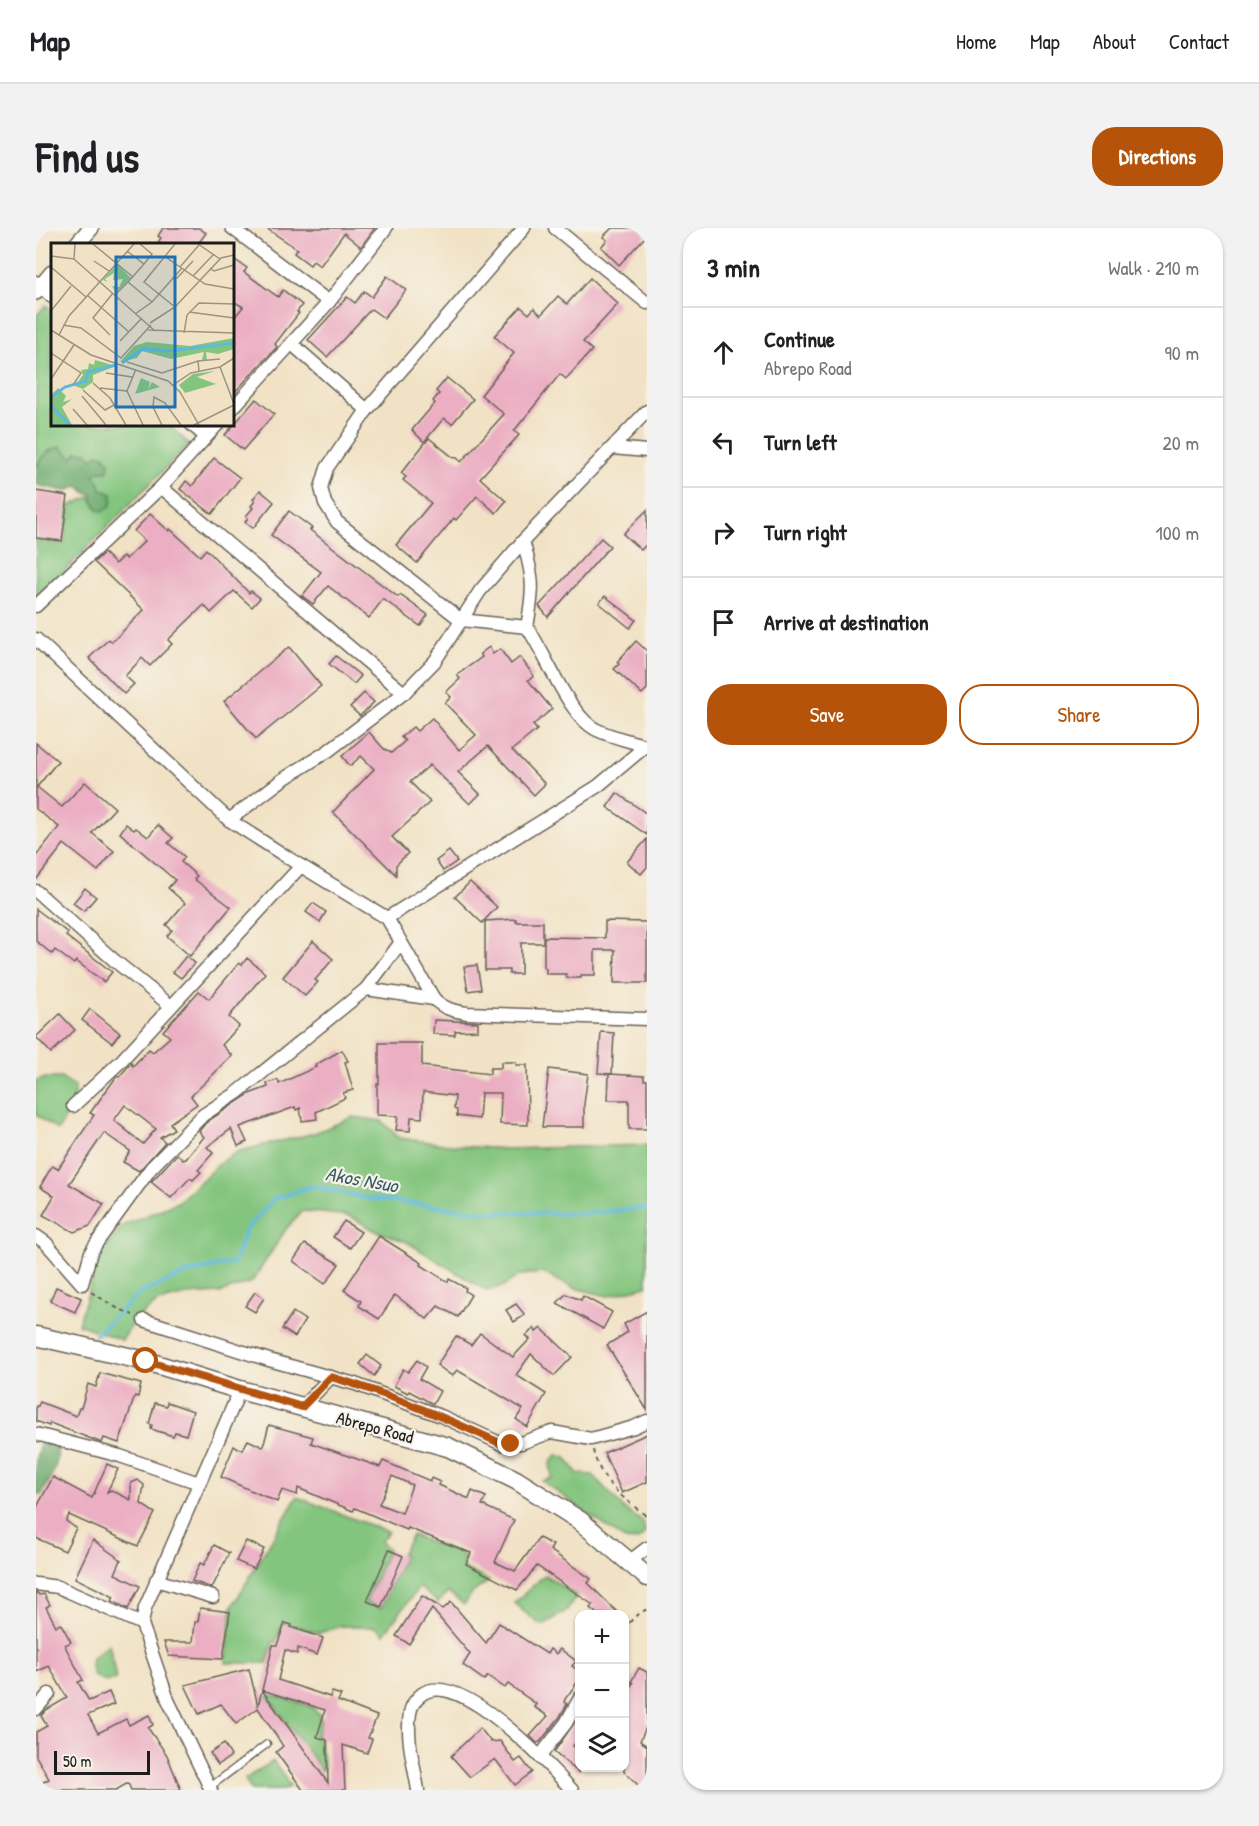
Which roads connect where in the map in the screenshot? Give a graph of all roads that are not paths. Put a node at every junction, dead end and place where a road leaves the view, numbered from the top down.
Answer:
1 (91, 228) edge
2 (232, 228) edge
3 (386, 228) edge
4 (524, 228) edge
5 (555, 228) edge
6 (78, 243) edge
7 (51, 274) edge
8 (38, 287) edge
9 (51, 296) edge
10 (329, 302) junction
11 (647, 303) edge
12 (292, 344) junction
13 (234, 407) edge
14 (367, 410) junction
15 (647, 411) edge
16 (193, 426) edge
17 (216, 426) edge
18 (206, 437) junction
19 (612, 448) junction
20 (647, 452) edge
21 (161, 487) junction
22 (523, 541) junction
23 (36, 606) edge
24 (461, 620) junction
25 (527, 627) junction
26 (36, 639) edge
27 (404, 693) junction
28 (646, 746) edge
29 (229, 820) junction
30 (301, 866) junction
31 (36, 891) edge
32 (387, 918) junction
33 (401, 942) junction
34 (366, 989) junction
35 (434, 999) junction
36 (171, 1006) junction
37 (647, 1018) edge
38 (73, 1106) dead end
39 (36, 1236) edge
40 (144, 1320) road end
41 (36, 1336) edge
42 (331, 1377) junction
43 (240, 1390) junction
44 (302, 1407) junction
45 (647, 1421) edge
46 (36, 1434) edge
47 (199, 1483) junction
48 (647, 1548) edge
49 (630, 1561) junction
50 (647, 1577) edge
51 (156, 1580) junction
52 (36, 1584) edge
53 (213, 1597) dead end
54 (142, 1624) junction
55 (49, 1694) dead end
56 (575, 1706) edge
57 (36, 1709) edge
58 (267, 1744) dead end
59 (540, 1755) junction
60 (210, 1789) edge
61 (418, 1790) edge
62 (572, 1790) edge

1 - 6 street
2 - 10 street
3 - 10 street
4 - 14 street
5 - 11 street
7 - 8 street
8 - 9 street
10 - 12 street
12 - 13 street
12 - 14 street
14 - 24 street
15 - 19 street
16 - 18 street
17 - 18 street
18 - 21 street
19 - 20 street
19 - 22 street
21 - 23 street
21 - 27 street
22 - 24 street
22 - 25 street
24 - 25 street
24 - 27 street
25 - 28 street
26 - 29 street
27 - 29 street
28 - 32 street
29 - 30 street
30 - 32 street
30 - 36 street
31 - 36 street
32 - 33 street
33 - 34 street
33 - 35 street
34 - 35 street
34 - 39 street
35 - 37 street
36 - 38 street
40 - 42 street
41 - 43 main road, Abrepo Road
42 - 44 street
42 - 45 street
43 - 44 main road, Abrepo Road
43 - 47 street
44 - 49 main road, Abrepo Road
46 - 47 street
47 - 51 street
48 - 49 street
49 - 50 main road, Abrepo Road
51 - 53 street
51 - 54 street
52 - 54 street
54 - 60 street
55 - 57 street
56 - 59 street
58 - 60 lane
59 - 61 street
59 - 62 street

